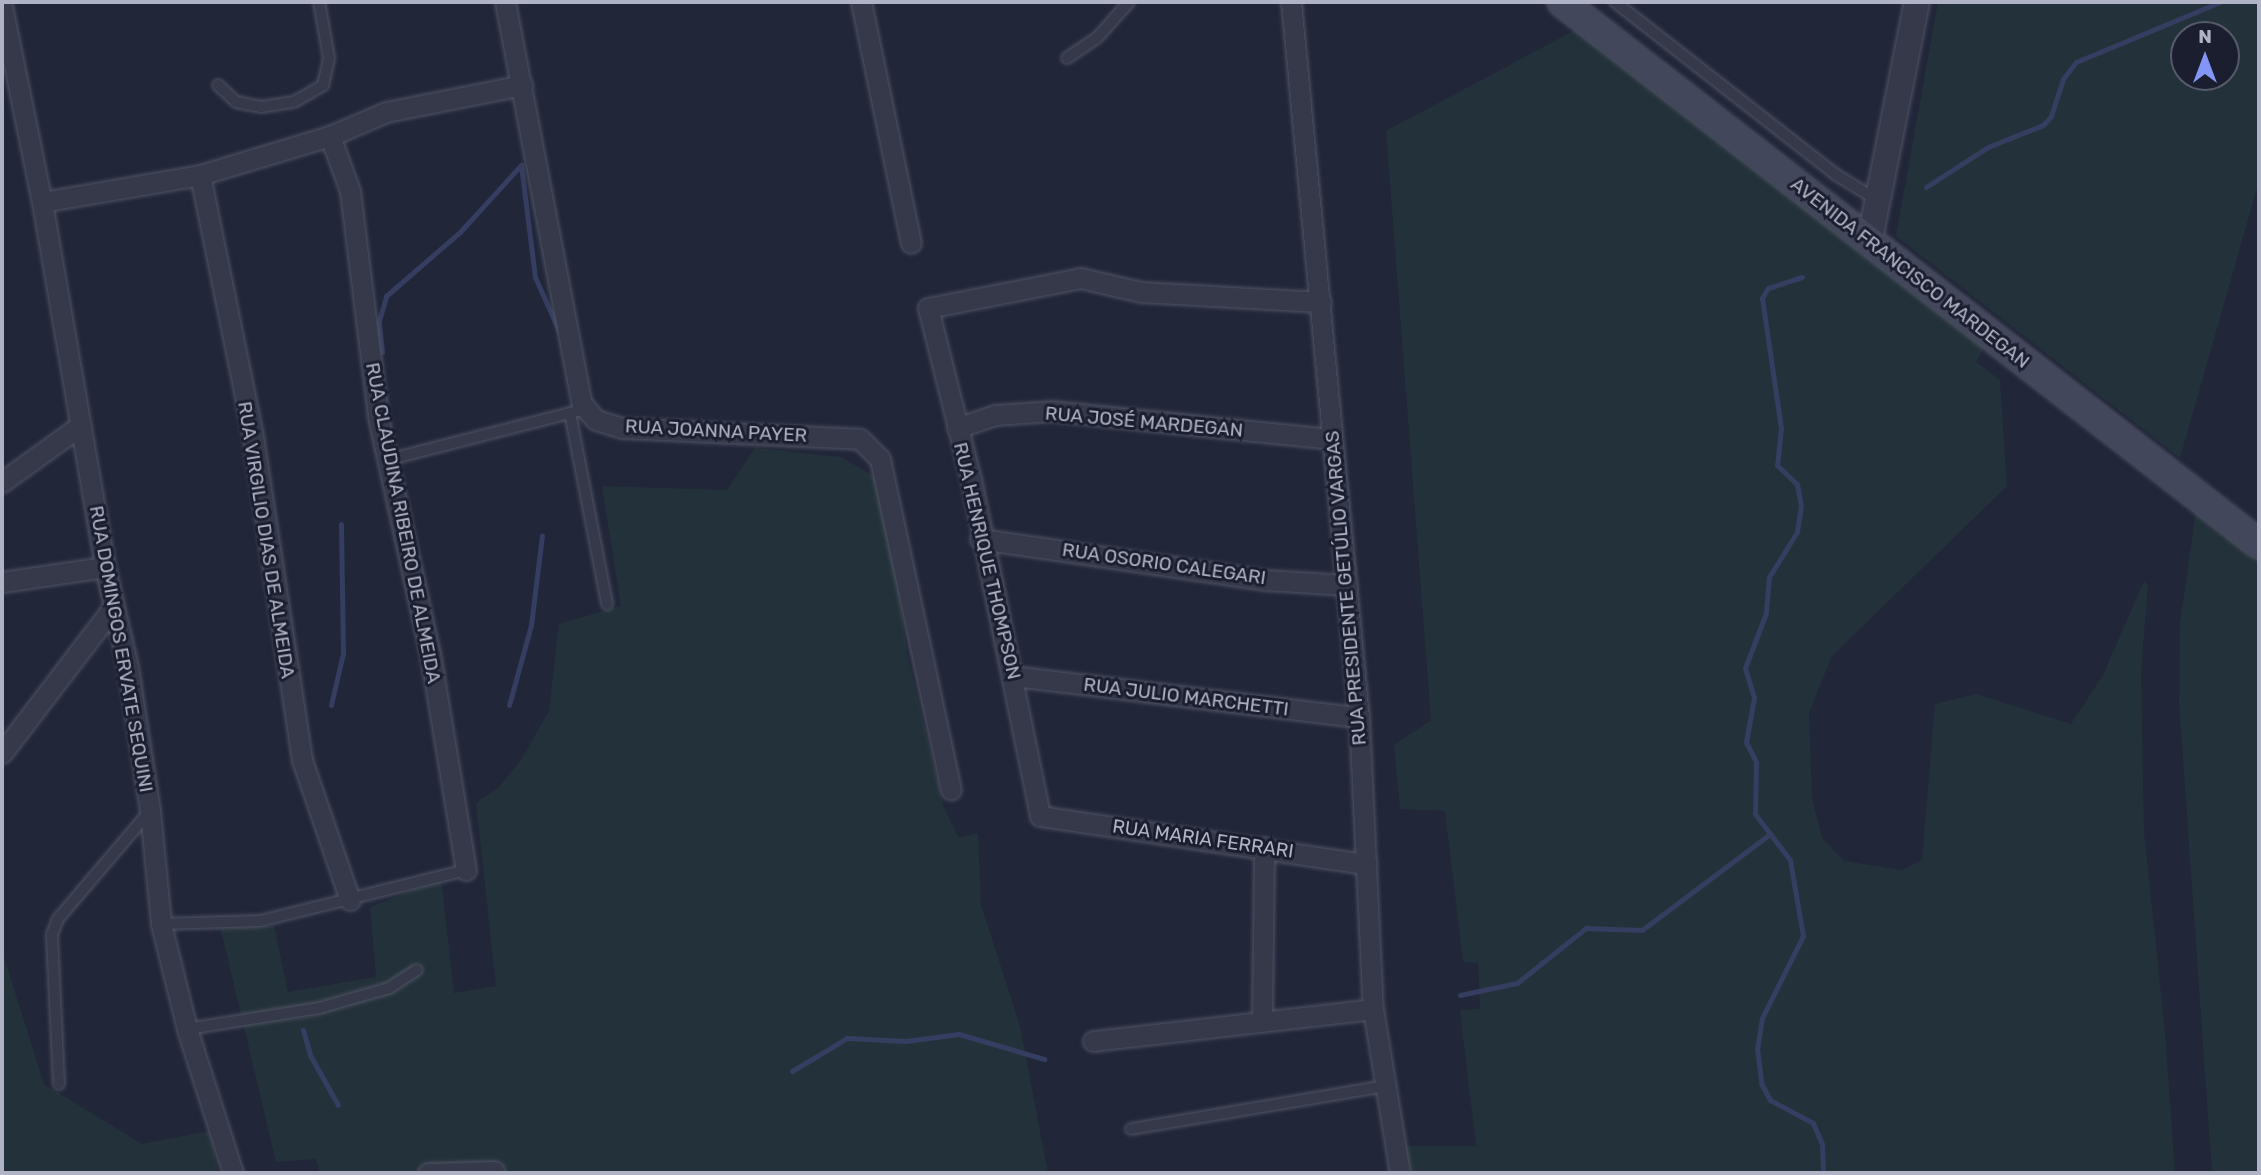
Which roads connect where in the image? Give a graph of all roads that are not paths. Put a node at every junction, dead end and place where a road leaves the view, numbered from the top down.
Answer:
1 (319, 2) edge
2 (505, 2) edge
3 (861, 2) edge
4 (1129, 2) edge
5 (1291, 2) edge
6 (1562, 2) edge
7 (1615, 2) edge
8 (1917, 2) edge
9 (2, 6) edge
10 (1067, 58) dead end
11 (218, 85) dead end
12 (522, 85) junction
13 (330, 136) junction
14 (200, 175) junction
15 (1877, 200) junction
16 (42, 202) junction
17 (1870, 239) junction
18 (911, 243) dead end
19 (1321, 302) junction
20 (578, 411) junction
21 (81, 425) junction
22 (957, 428) junction
23 (1332, 439) junction
24 (387, 460) junction
25 (2, 482) edge
26 (2248, 535) edge
27 (980, 539) junction
28 (105, 567) junction
29 (2, 582) edge
30 (1348, 585) junction
31 (607, 604) dead end
32 (113, 608) junction
33 (1013, 676) junction
34 (1359, 718) junction
35 (2, 753) edge
36 (951, 789) dead end
37 (150, 811) junction
38 (1040, 816) joint
39 (1264, 847) junction
40 (1366, 864) junction
41 (466, 870) joint
42 (350, 900) junction
43 (161, 924) junction
44 (416, 970) dead end
45 (1373, 1009) junction
46 (1262, 1019) junction
47 (187, 1029) junction
48 (1093, 1041) dead end
49 (59, 1084) dead end
50 (1387, 1086) junction
51 (1131, 1129) dead end
52 (494, 1171) dead end
53 (233, 1173) edge
54 (428, 1173) edge
55 (1400, 1173) edge

1 - 11 lane
2 - 12 street
3 - 18 street
4 - 10 lane
5 - 19 street, RUA PRESIDENTE GETÚLIO VARGAS
6 - 17 main road, AVENIDA FRANCISCO MARDEGAN
7 - 15 lane
8 - 15 street
9 - 16 street, RUA DOMINGOS ERVATE SEQUINI
12 - 13 street
12 - 20 street
13 - 14 street
13 - 24 street, RUA CLAUDINA RIBEIRO DE ALMEIDA
14 - 16 street
14 - 42 street, RUA VIRGILIO DIAS DE ALMEIDA
15 - 17 street
16 - 21 street, RUA DOMINGOS ERVATE SEQUINI
17 - 26 main road, AVENIDA FRANCISCO MARDEGAN
19 - 22 street, RUA HENRIQUE THOMPSON
19 - 23 street, RUA PRESIDENTE GETÚLIO VARGAS
20 - 24 lane
20 - 31 lane
20 - 36 street, RUA JOANNA PAYER
21 - 25 street
21 - 28 street, RUA DOMINGOS ERVATE SEQUINI
22 - 23 street, RUA JOSÉ MARDEGAN
22 - 27 street, RUA HENRIQUE THOMPSON
23 - 30 street, RUA PRESIDENTE GETÚLIO VARGAS
24 - 41 street, RUA CLAUDINA RIBEIRO DE ALMEIDA
27 - 30 street, RUA OSORIO CALEGARI
27 - 33 street, RUA HENRIQUE THOMPSON
28 - 29 street
28 - 32 street, RUA DOMINGOS ERVATE SEQUINI
30 - 34 street, RUA PRESIDENTE GETÚLIO VARGAS
32 - 35 street
32 - 37 street, RUA DOMINGOS ERVATE SEQUINI
33 - 34 street, RUA JULIO MARCHETTI
33 - 38 street, RUA HENRIQUE THOMPSON
34 - 40 street, RUA PRESIDENTE GETÚLIO VARGAS
37 - 43 street, RUA DOMINGOS ERVATE SEQUINI
37 - 49 lane
38 - 39 street, RUA MARIA FERRARI
39 - 40 street, RUA MARIA FERRARI
39 - 46 street
40 - 45 street, RUA PRESIDENTE GETÚLIO VARGAS
41 - 42 lane
42 - 43 lane
43 - 47 street, RUA DOMINGOS ERVATE SEQUINI
44 - 47 lane
45 - 46 street
45 - 50 street, RUA PRESIDENTE GETÚLIO VARGAS
46 - 48 street
47 - 53 street, RUA DOMINGOS ERVATE SEQUINI
50 - 51 lane
50 - 55 street, RUA PRESIDENTE GETÚLIO VARGAS
52 - 54 street

